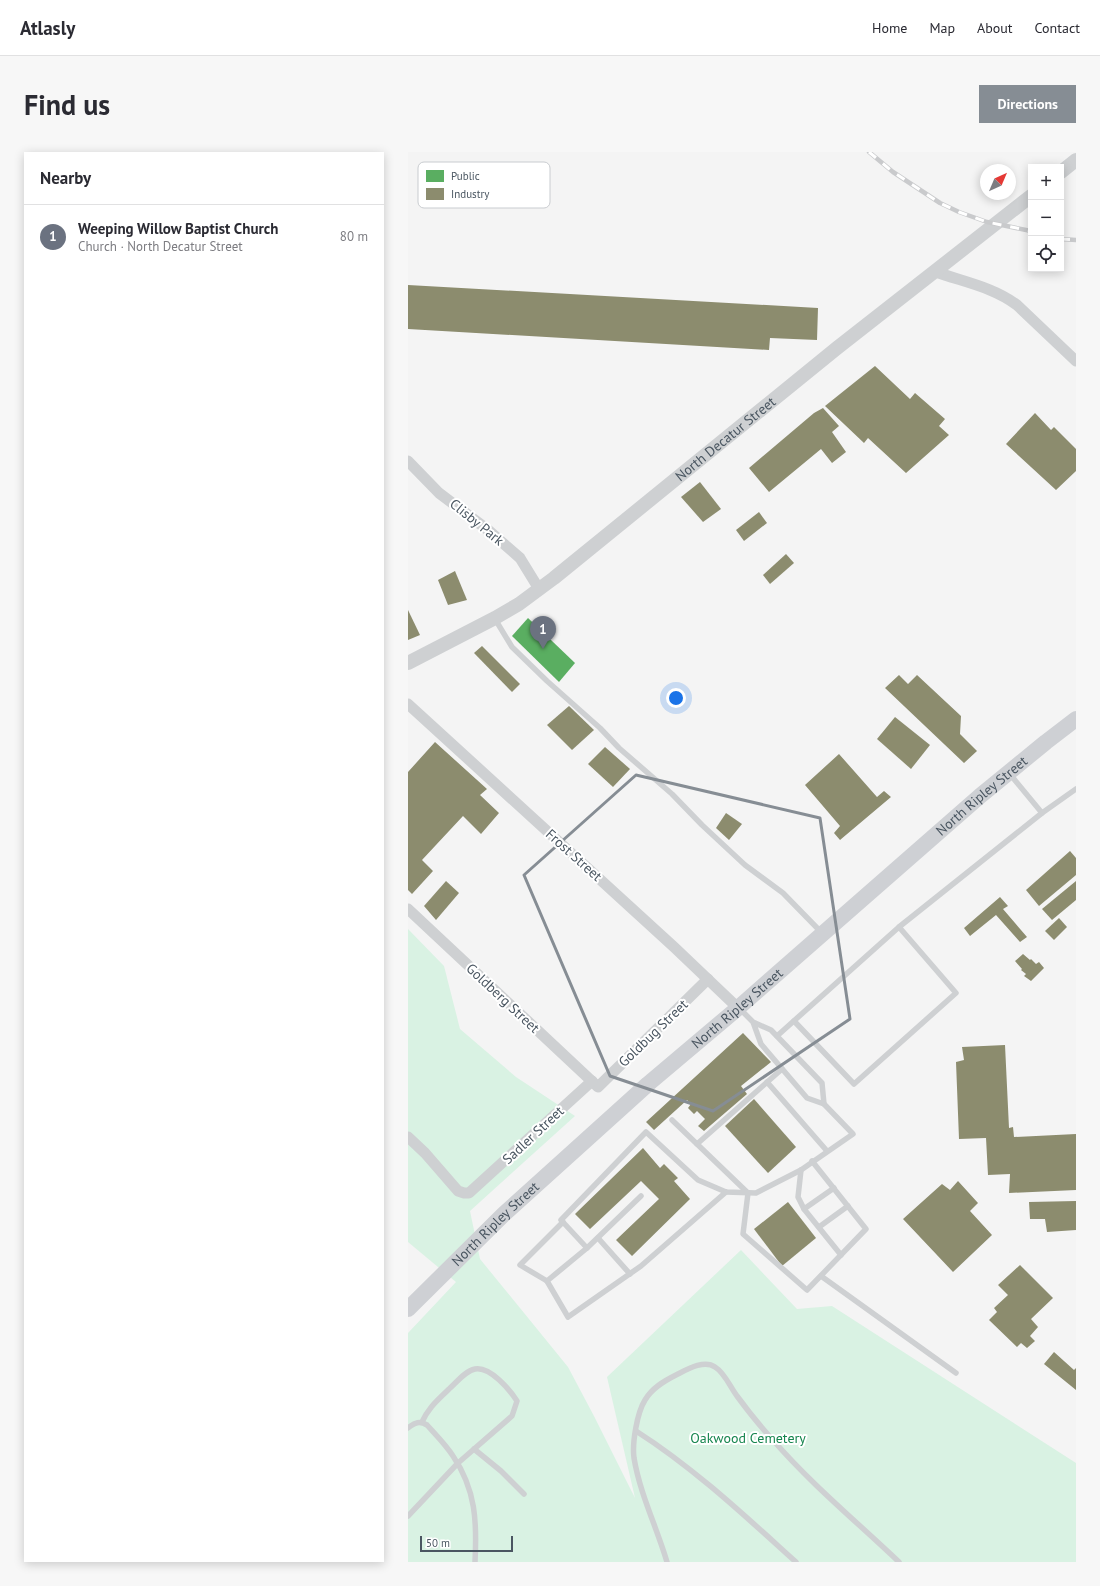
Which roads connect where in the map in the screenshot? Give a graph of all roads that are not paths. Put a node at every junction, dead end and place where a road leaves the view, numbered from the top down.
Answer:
1 (1076, 160) edge
2 (1064, 170) edge
3 (1028, 198) edge
4 (936, 272) junction
5 (1076, 360) edge
6 (408, 461) edge
7 (539, 589) junction
8 (495, 618) junction
9 (408, 662) edge
10 (408, 704) edge
11 (1076, 719) edge
12 (1008, 773) junction
13 (1076, 789) edge
14 (1042, 814) junction
15 (408, 909) edge
16 (900, 927) junction
17 (823, 934) junction
18 (708, 979) junction
19 (738, 1008) junction
20 (794, 1021) junction
21 (753, 1022) junction
22 (777, 1036) junction
23 (782, 1069) junction
24 (767, 1082) junction
25 (595, 1084) junction
26 (824, 1104) junction
27 (672, 1120) dead end
28 (408, 1138) edge
29 (697, 1144) junction
30 (827, 1151) junction
31 (812, 1161) junction
32 (801, 1170) junction
33 (834, 1188) junction
34 (726, 1192) junction
35 (748, 1193) junction
36 (641, 1196) dead end
37 (848, 1206) junction
38 (804, 1209) junction
39 (563, 1222) junction
40 (819, 1227) junction
41 (598, 1238) junction
42 (587, 1248) junction
43 (841, 1255) junction
44 (630, 1274) junction
45 (821, 1276) junction
46 (547, 1281) junction
47 (408, 1309) edge
48 (956, 1373) dead end
49 (422, 1422) junction
50 (408, 1428) edge
51 (636, 1431) junction
52 (474, 1449) junction
53 (458, 1463) junction
54 (524, 1494) dead end
55 (408, 1516) edge
56 (475, 1562) edge
57 (667, 1562) edge
58 (796, 1562) edge
59 (899, 1562) edge

1 - 2 street
3 - 4 street, North Decatur Street
4 - 5 street
4 - 7 street, North Decatur Street
6 - 7 street, Clisby Park
7 - 8 street, North Decatur Street
8 - 9 street, North Decatur Street
8 - 17 lane
10 - 18 street, Frost Street
11 - 12 main road, North Ripley Street
12 - 14 lane
12 - 17 main road, North Ripley Street
13 - 14 lane
14 - 16 lane
15 - 25 street, Goldberg Street
16 - 20 lane
16 - 20 lane
17 - 19 main road, North Ripley Street
18 - 19 street, Frost Street
18 - 25 street, Goldbug Street
19 - 21 lane
19 - 47 main road, North Ripley Street
20 - 22 lane
21 - 22 lane
21 - 23 lane
22 - 26 lane
23 - 24 lane
23 - 26 lane
24 - 29 lane
24 - 30 lane
25 - 28 street, Sadler Street
26 - 30 lane
27 - 29 lane
29 - 35 lane
30 - 31 lane
31 - 32 lane
31 - 33 lane
32 - 35 lane
32 - 38 lane
33 - 37 lane
33 - 38 lane
34 - 35 lane
34 - 39 lane
34 - 44 lane
35 - 45 lane
36 - 41 lane
37 - 40 lane
37 - 43 lane
38 - 40 lane
39 - 42 lane
39 - 46 lane
40 - 43 lane
41 - 42 lane
41 - 44 lane
42 - 46 lane
43 - 45 lane
44 - 46 lane
45 - 48 lane
49 - 50 lane
49 - 52 lane
49 - 53 lane
51 - 57 lane
51 - 58 lane
51 - 59 lane
52 - 53 lane
52 - 54 lane
53 - 55 lane
53 - 56 lane

